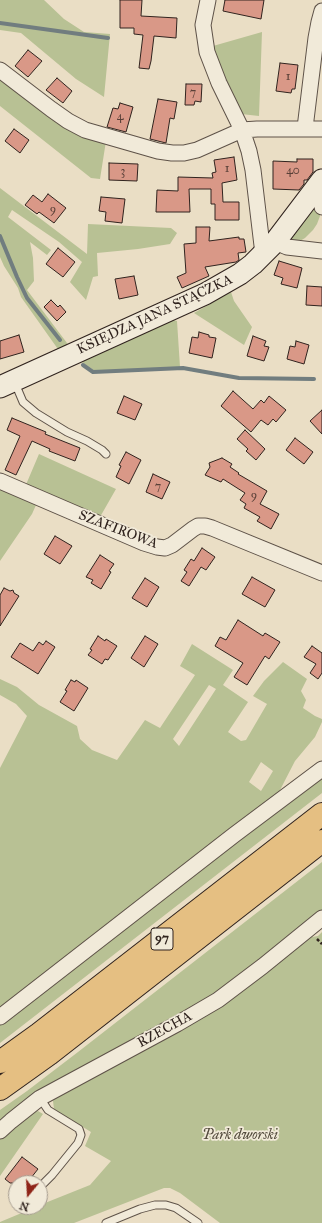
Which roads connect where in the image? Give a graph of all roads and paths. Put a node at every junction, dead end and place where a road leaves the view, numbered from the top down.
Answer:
1 (208, 0) edge
2 (322, 11) edge
3 (0, 70) edge
4 (305, 128) junction
5 (322, 129) edge
6 (242, 130) junction
7 (320, 183) edge
8 (322, 207) edge
9 (269, 248) junction
10 (322, 251) edge
11 (7, 384) edge
12 (106, 454) dead end
13 (0, 481) edge
14 (322, 572) edge
15 (322, 769) edge
16 (322, 814) edge
17 (322, 841) edge
18 (322, 918) edge
19 (0, 1017) edge
20 (0, 1062) edge
21 (0, 1089) edge
22 (40, 1098) junction
23 (0, 1131) edge
24 (48, 1179) edge
25 (106, 1223) edge
26 (198, 1223) edge

1 - 6 street
2 - 4 street
3 - 6 street
4 - 5 street
4 - 6 street
6 - 9 street
7 - 8 street
7 - 9 street, KSIĘDZA JANA STĄCZKA
9 - 10 street
9 - 11 street, KSIĘDZA JANA STĄCZKA
11 - 12 lane
13 - 14 street, SZAFIROWA
15 - 19 street
16 - 20 main road, 97
17 - 21 main road, 97
18 - 22 street, RZECHA
22 - 23 street, RZECHA
22 - 24 lane
25 - 26 lane

